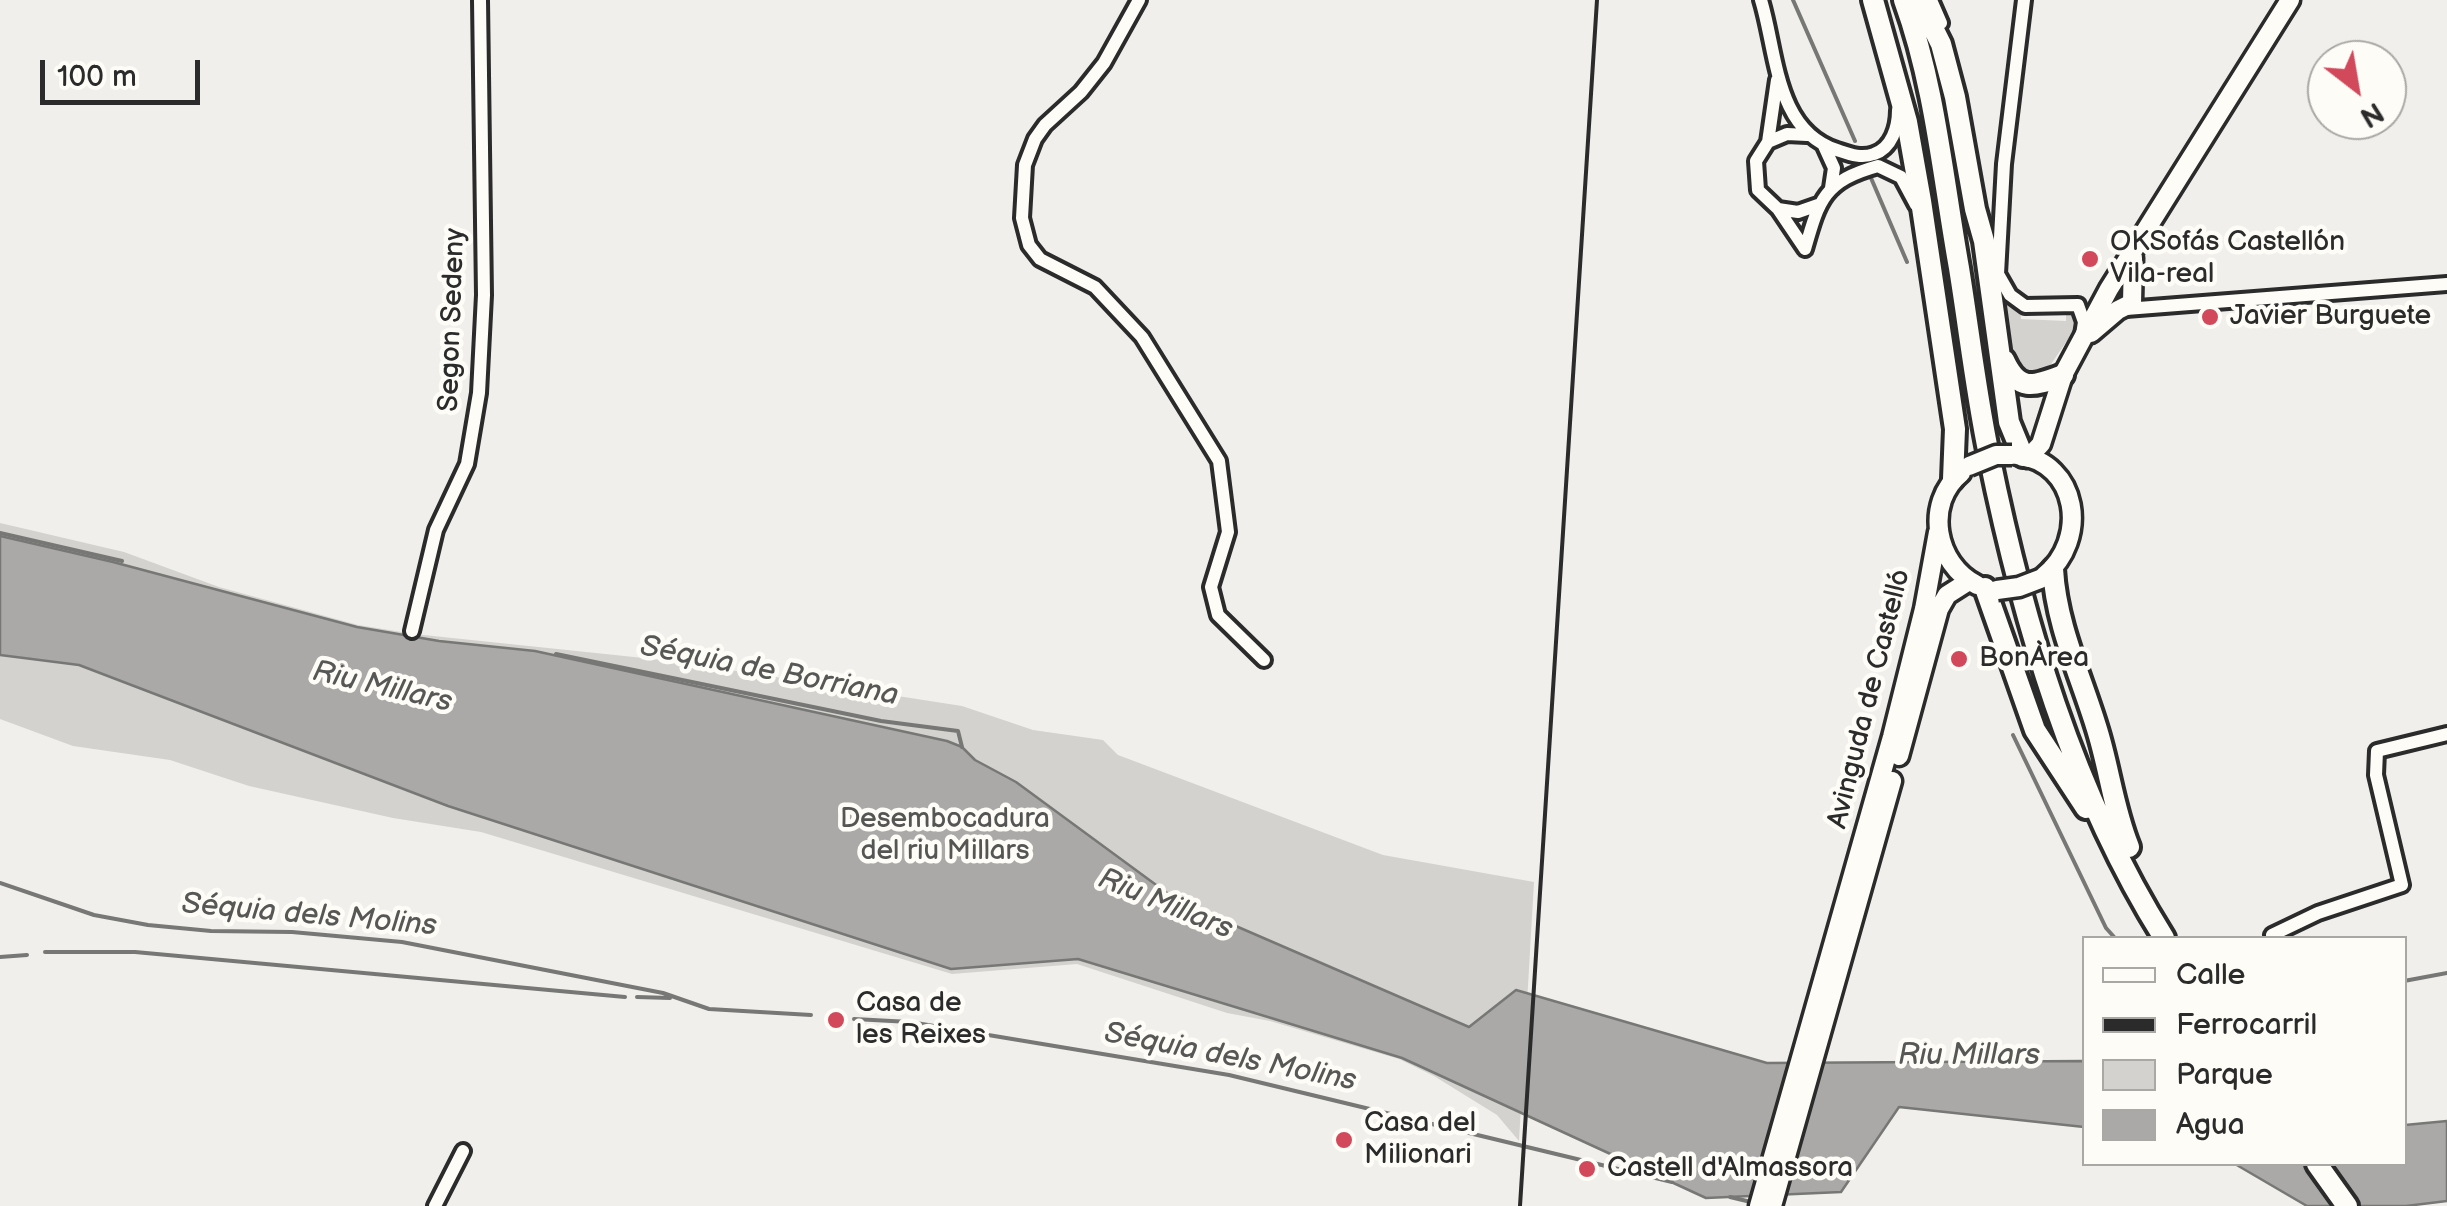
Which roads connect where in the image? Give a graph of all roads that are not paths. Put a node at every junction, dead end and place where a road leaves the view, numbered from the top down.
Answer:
1 (480, 0) edge
2 (1139, 0) edge
3 (1761, 0) edge
4 (1874, 0) edge
5 (1904, 0) edge
6 (1919, 0) edge
7 (1931, 0) edge
8 (2024, 0) edge
9 (2290, 0) edge
10 (1778, 72) junction
11 (1898, 98) junction
12 (1807, 135) junction
13 (1768, 142) junction
14 (1824, 146) junction
15 (1831, 188) junction
16 (1818, 204) junction
17 (1778, 209) junction
18 (1984, 241) junction
19 (1926, 247) junction
20 (2447, 284) edge
21 (2121, 296) junction
22 (1995, 321) junction
23 (2082, 341) junction
24 (2063, 376) junction
25 (2050, 422) junction
26 (2021, 456) junction
27 (1961, 473) junction
28 (2057, 477) junction
29 (1938, 532) junction
30 (2047, 574) junction
31 (1984, 586) junction
32 (412, 631) dead end
33 (1264, 660) dead end
34 (2447, 734) edge
35 (2119, 860) junction
36 (1858, 880) junction
37 (2160, 931) edge
38 (2272, 935) dead end
39 (463, 1151) dead end
40 (2318, 1166) edge
41 (435, 1206) edge
42 (1759, 1206) edge
43 (1772, 1206) edge
44 (2347, 1206) edge

1 - 32 street, Segon Sedeny
2 - 33 street
3 - 10 street
4 - 11 highway
5 - 35 highway
6 - 18 highway
7 - 18 street
8 - 23 street
9 - 21 main road
10 - 12 street
10 - 13 street
11 - 14 street
11 - 19 highway
12 - 13 street
12 - 14 street
13 - 17 street
14 - 15 street
15 - 16 street
15 - 19 street
16 - 17 street
16 - 17 street
18 - 22 highway
19 - 27 highway
20 - 21 street
21 - 23 main road
22 - 24 highway
22 - 26 highway
23 - 24 main road
24 - 25 main road
25 - 26 main road
25 - 28 main road
26 - 27 main road, bridge
26 - 28 main road
27 - 29 main road
28 - 30 main road
29 - 31 main road
29 - 36 main road, Avinguda de Castelló
30 - 31 main road, bridge
30 - 37 highway
31 - 35 highway
31 - 36 main road, Avinguda de Castelló
34 - 38 street
35 - 37 highway
36 - 42 main road
36 - 43 main road
39 - 41 street
40 - 44 highway

